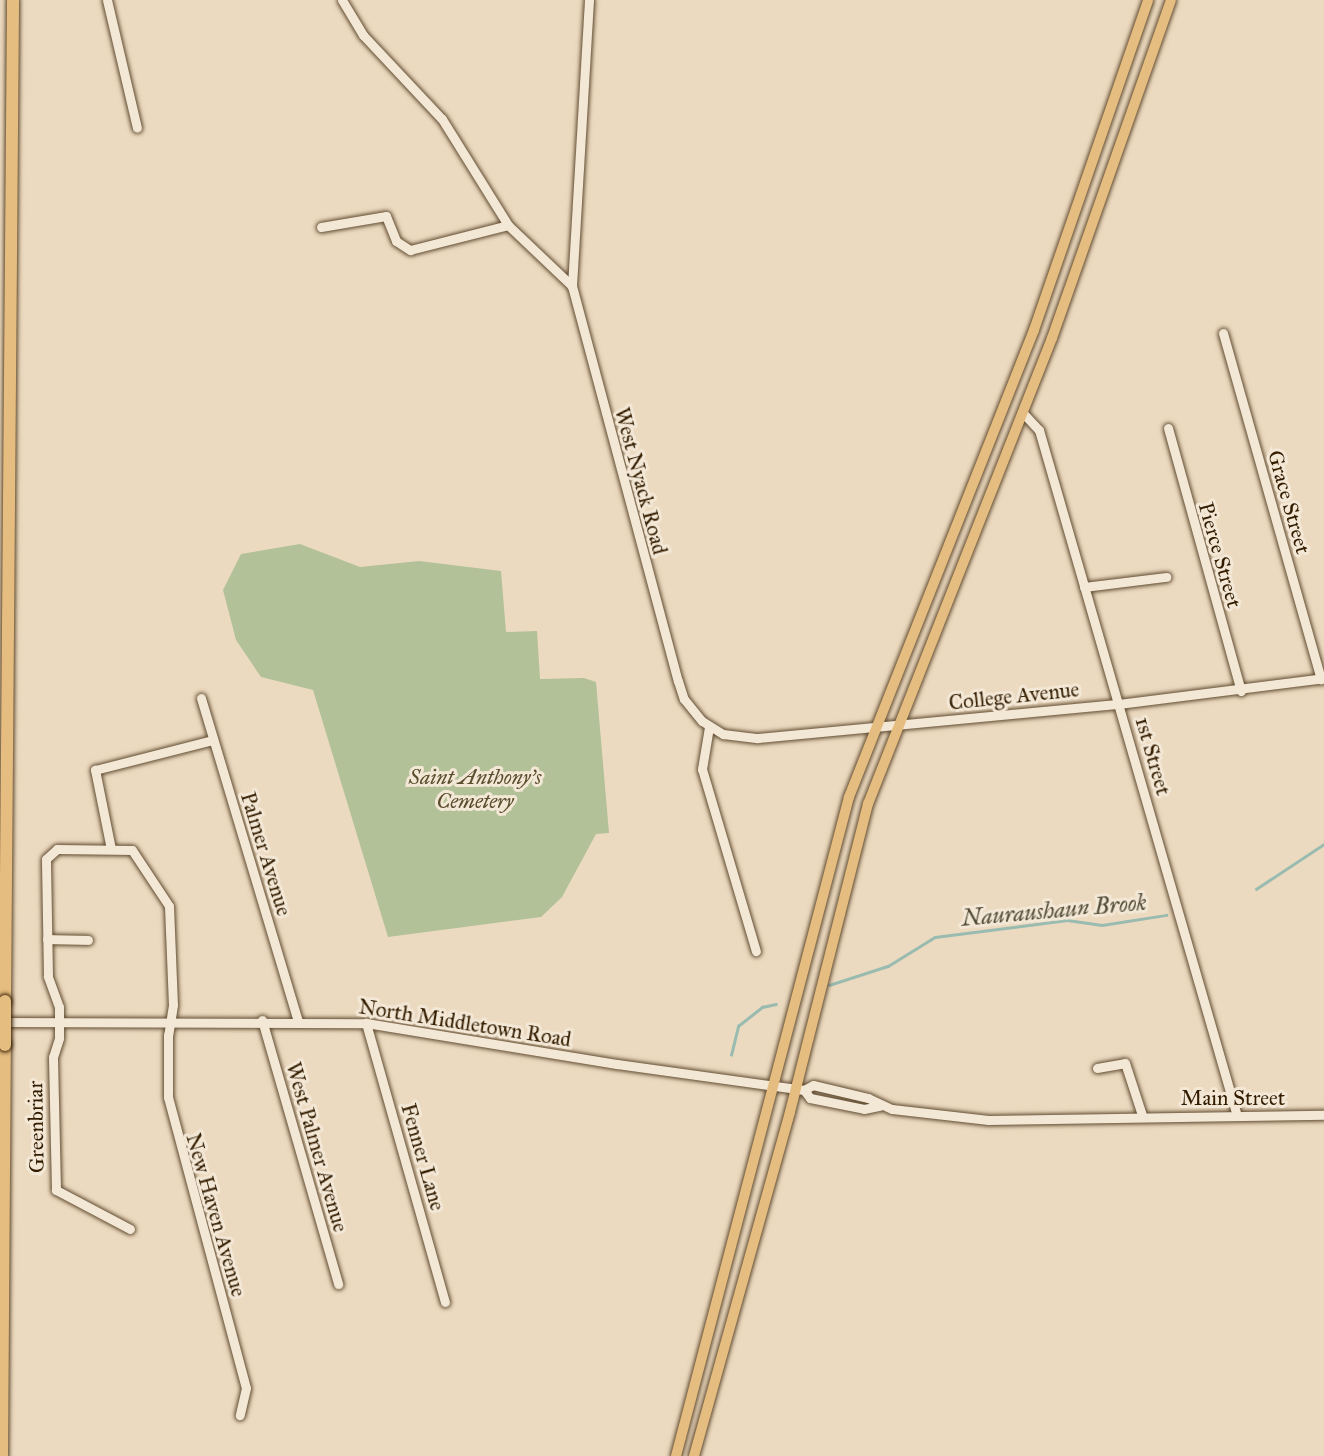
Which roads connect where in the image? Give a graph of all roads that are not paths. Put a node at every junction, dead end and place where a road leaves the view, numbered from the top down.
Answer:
1 (13, 0) edge
2 (107, 0) edge
3 (342, 0) edge
4 (589, 0) edge
5 (1148, 0) edge
6 (1171, 0) edge
7 (137, 128) dead end
8 (508, 225) junction
9 (321, 227) dead end
10 (572, 286) junction
11 (1223, 333) dead end
12 (1023, 413) junction
13 (1168, 428) dead end
14 (1166, 577) dead end
15 (1084, 587) junction
16 (1323, 679) edge
17 (1241, 691) junction
18 (201, 698) dead end
19 (1119, 704) junction
20 (897, 725) junction
21 (709, 727) junction
22 (873, 727) junction
23 (214, 740) junction
24 (111, 849) junction
25 (47, 939) junction
26 (88, 940) dead end
27 (756, 951) dead end
28 (172, 1020) junction
29 (262, 1020) junction
30 (59, 1021) junction
31 (298, 1021) junction
32 (0, 1022) edge
33 (366, 1023) junction
34 (1097, 1068) dead end
35 (775, 1083) junction
36 (800, 1089) junction
37 (880, 1106) joint
38 (1142, 1115) junction
39 (1324, 1115) edge
40 (1237, 1116) junction
41 (130, 1229) dead end
42 (338, 1284) dead end
43 (445, 1301) dead end
44 (240, 1415) dead end
45 (2, 1456) edge
46 (676, 1456) edge
47 (694, 1456) edge

1 - 45 highway, bridge
2 - 7 street
3 - 8 street
4 - 10 street, West Nyack Road
5 - 22 main road
6 - 12 main road
8 - 9 street
8 - 10 street
10 - 21 street, West Nyack Road
11 - 16 street, Grace Street
12 - 15 street, 1st Street
12 - 20 main road
13 - 17 street, Pierce Street
14 - 15 street
15 - 19 street, 1st Street
16 - 17 street, College Avenue
17 - 19 street, College Avenue
18 - 23 street, Palmer Avenue
19 - 20 street, College Avenue
19 - 40 street, 1st Street
20 - 22 street, College Avenue
20 - 36 main road
21 - 22 street, College Avenue
21 - 27 street
22 - 35 main road
23 - 24 street
23 - 31 street, Palmer Avenue
24 - 25 street
24 - 28 street, New Haven Avenue
25 - 26 street
25 - 30 street
28 - 29 street, North Middletown Road
28 - 30 street, North Middletown Road
28 - 44 street, New Haven Avenue
29 - 31 street, North Middletown Road
29 - 42 street, West Palmer Avenue
30 - 32 street, North Middletown Road
30 - 41 street, Greenbriar
31 - 33 street, North Middletown Road
33 - 35 street, North Middletown Road
33 - 43 street, Fenner Lane
34 - 38 street
35 - 36 street, North Middletown Road
35 - 46 main road
36 - 37 street, North Middletown Road
36 - 47 main road
37 - 38 street, Main Street
38 - 40 street, Main Street
39 - 40 street, Main Street

